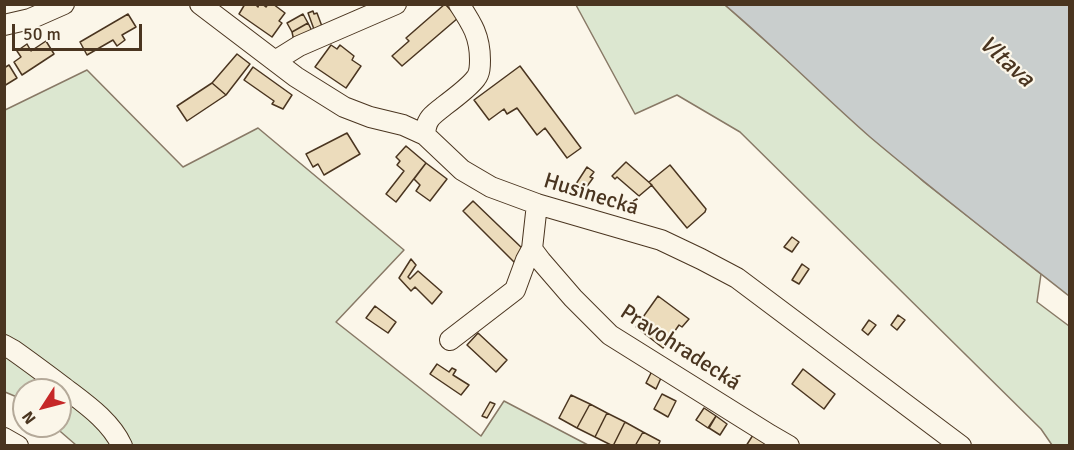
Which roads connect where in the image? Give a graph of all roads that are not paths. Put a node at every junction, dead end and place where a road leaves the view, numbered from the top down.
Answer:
1 (64, 4) edge
2 (200, 4) edge
3 (396, 4) edge
4 (459, 4) edge
5 (4, 25) edge
6 (275, 61) junction
7 (424, 135) junction
8 (537, 204) junction
9 (532, 249) junction
10 (450, 340) dead end
11 (4, 345) edge
12 (4, 438) edge
13 (940, 440) edge
14 (18, 446) edge
15 (122, 446) edge
16 (789, 446) edge
17 (961, 446) edge

1 - 5 street
2 - 6 street, Husinecká
3 - 6 street
4 - 7 street
6 - 7 street, Husinecká
7 - 8 street, Husinecká
8 - 9 street
8 - 13 street, Husinecká
9 - 10 street
9 - 16 street, Pravohradecká
11 - 15 street
12 - 14 street
13 - 17 street, Husinecká

